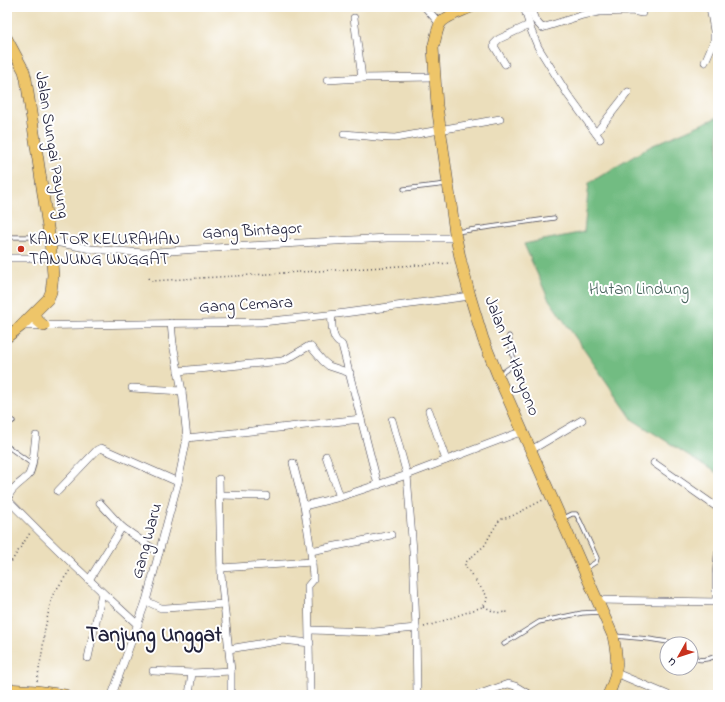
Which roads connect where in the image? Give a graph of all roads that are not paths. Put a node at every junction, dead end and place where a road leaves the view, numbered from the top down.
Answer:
1 (425, 7) edge
2 (471, 7) edge
3 (524, 7) edge
4 (530, 7) edge
5 (710, 7) edge
6 (642, 13) dead end
7 (354, 18) dead end
8 (440, 24) junction
9 (529, 26) junction
10 (716, 31) edge
11 (7, 38) edge
12 (705, 62) dead end
13 (505, 64) dead end
14 (434, 77) junction
15 (362, 78) junction
16 (327, 80) dead end
17 (628, 92) dead end
18 (500, 119) dead end
19 (440, 131) junction
20 (344, 134) dead end
21 (448, 184) junction
22 (404, 188) dead end
23 (554, 218) dead end
24 (7, 236) edge
25 (456, 236) junction
26 (50, 239) junction
27 (7, 258) edge
28 (51, 258) junction
29 (470, 296) junction
30 (34, 314) junction
31 (332, 315) junction
32 (171, 324) junction
33 (21, 326) junction
34 (44, 326) junction
35 (509, 336) dead end
36 (7, 337) edge
37 (178, 371) junction
38 (350, 373) junction
39 (498, 376) junction
40 (132, 388) dead end
41 (182, 391) junction
42 (429, 412) dead end
43 (362, 419) junction
44 (392, 420) dead end
45 (582, 420) dead end
46 (13, 421) dead end
47 (7, 424) edge
48 (523, 431) junction
49 (36, 436) dead end
50 (187, 438) junction
51 (7, 446) edge
52 (531, 450) junction
53 (326, 456) dead end
54 (446, 460) junction
55 (293, 463) dead end
56 (654, 463) dead end
57 (32, 464) junction
58 (407, 476) junction
59 (219, 479) dead end
60 (178, 482) junction
61 (378, 485) junction
62 (58, 491) dead end
63 (219, 495) junction
64 (266, 496) dead end
65 (340, 496) junction
66 (100, 503) dead end
67 (8, 504) edge
68 (304, 506) junction
69 (718, 508) edge
70 (561, 519) junction
71 (122, 527) junction
72 (391, 534) dead end
73 (311, 551) junction
74 (159, 553) junction
75 (718, 554) edge
76 (312, 562) junction
77 (221, 568) junction
78 (584, 570) junction
79 (89, 580) junction
80 (102, 593) junction
81 (597, 600) junction
82 (146, 601) junction
83 (717, 601) edge
84 (224, 604) junction
85 (602, 612) junction
86 (138, 625) junction
87 (416, 628) junction
88 (310, 630) junction
89 (614, 636) junction
90 (659, 640) edge
91 (310, 643) junction
92 (504, 644) dead end
93 (229, 649) junction
94 (718, 655) edge
95 (88, 658) dead end
96 (699, 660) edge
97 (153, 671) dead end
98 (232, 671) junction
99 (192, 673) junction
100 (616, 673) junction
101 (11, 691) edge
102 (65, 695) edge
103 (112, 695) edge
104 (189, 695) edge
105 (231, 695) edge
106 (310, 695) edge
107 (417, 695) edge
108 (476, 695) edge
109 (530, 695) edge
110 (608, 695) edge
111 (668, 695) edge

1 - 8 street
2 - 8 main road
3 - 9 street
4 - 6 street
5 - 10 street
7 - 15 street
8 - 14 main road, Jalan MT Haryono
9 - 13 street
9 - 17 street
10 - 12 street
11 - 26 main road, Jalan Sungai Payung
14 - 15 street
14 - 19 main road, Jalan MT Haryono
15 - 16 street
18 - 19 street
19 - 20 street
19 - 21 main road, Jalan MT Haryono
21 - 22 lane
21 - 25 main road, Jalan MT Haryono
23 - 25 lane
24 - 26 lane
25 - 26 street, Gang Bintagor
25 - 29 main road, Jalan MT Haryono
26 - 28 main road, Jalan Sungai Payung
27 - 28 street
28 - 30 main road, Jalan Sungai Payung
29 - 31 street, Gang Cemara
29 - 39 main road, Jalan MT Haryono
30 - 33 main road, Jalan Sungai Payung
30 - 34 main road
31 - 32 street, Gang Cemara
31 - 38 street
32 - 34 street, Gang Cemara
32 - 37 street
33 - 34 street, Gang Cemara
33 - 36 main road, Jalan Sungai Payung
35 - 39 lane
37 - 38 street
37 - 41 street, Gang Waru
38 - 43 street
39 - 48 main road, Jalan MT Haryono
40 - 41 street
41 - 50 street, Gang Waru
42 - 54 street
43 - 50 street
43 - 61 street
44 - 58 street
45 - 52 street
46 - 47 lane
48 - 52 main road, Jalan MT Haryono
48 - 54 street
49 - 57 street
50 - 60 street, Gang Waru
51 - 57 lane
52 - 70 main road, Jalan MT Haryono
53 - 65 street
54 - 58 street
55 - 68 street
56 - 69 street
57 - 67 street
58 - 61 street
58 - 87 street
59 - 63 street
60 - 62 street
60 - 74 street, Gang Waru
61 - 65 street
63 - 64 street
63 - 77 street
65 - 68 street
66 - 71 street
67 - 79 street
68 - 73 street
70 - 78 main road, Jalan MT Haryono
70 - 78 lane
71 - 74 street
71 - 79 street
72 - 73 street
73 - 76 street
74 - 82 street, Gang Waru
75 - 83 street
76 - 77 street
76 - 88 street
77 - 84 street
78 - 81 main road, Jalan MT Haryono
79 - 80 street
80 - 86 street
80 - 95 street
81 - 83 street
81 - 85 main road, Jalan MT Haryono
82 - 84 street
82 - 86 street, Gang Waru
84 - 93 street
85 - 89 main road, Jalan MT Haryono
85 - 92 lane
86 - 103 street, Gang Waru
87 - 88 street
87 - 107 street
88 - 91 street
89 - 90 lane
89 - 100 main road, Jalan MT Haryono
91 - 93 street
91 - 106 street
93 - 98 street
94 - 96 lane
97 - 99 street
98 - 99 street
98 - 105 street
99 - 104 street
100 - 110 main road, Jalan MT Haryono
100 - 111 street
101 - 102 main road
108 - 109 street

